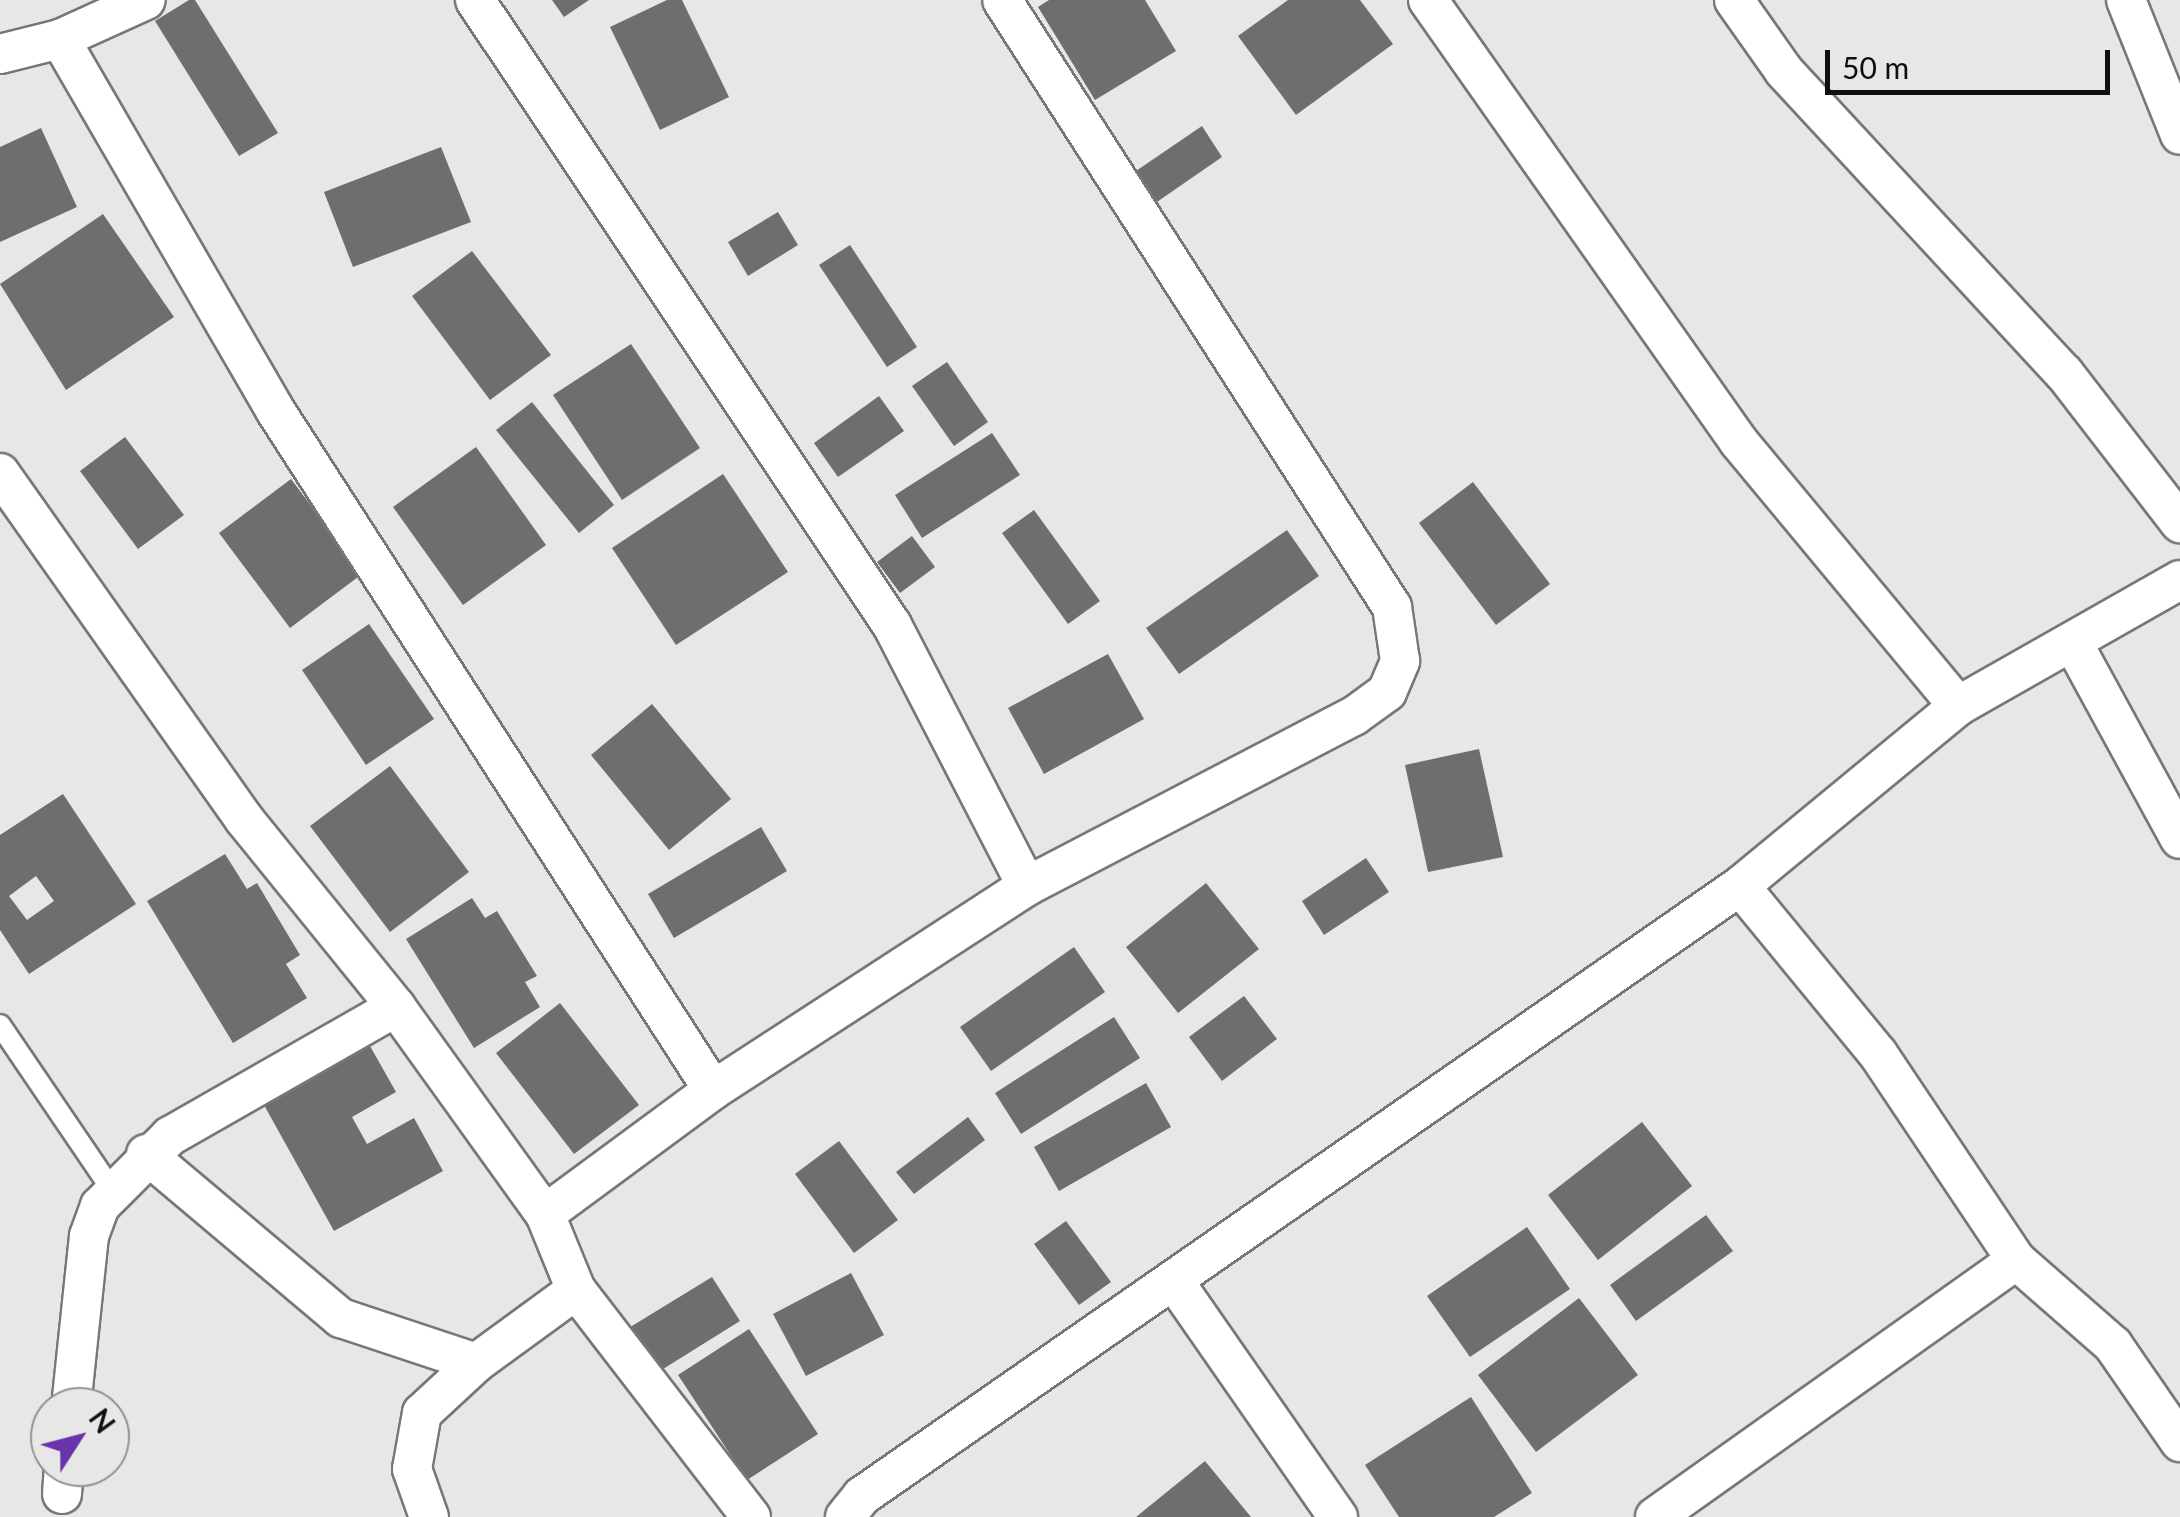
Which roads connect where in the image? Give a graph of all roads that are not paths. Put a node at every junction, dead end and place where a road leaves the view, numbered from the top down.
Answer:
1 (146, 0) edge
2 (475, 0) edge
3 (1002, 0) edge
4 (1428, 0) edge
5 (1734, 0) edge
6 (2126, 0) edge
7 (60, 38) junction
8 (0, 54) edge
9 (2180, 136) edge
10 (0, 474) edge
11 (2180, 523) edge
12 (2180, 580) edge
13 (2073, 643) junction
14 (1958, 706) junction
15 (2180, 840) edge
16 (1026, 886) junction
17 (1740, 886) junction
18 (396, 1008) junction
19 (0, 1025) edge
20 (712, 1090) junction
21 (146, 1154) junction
22 (113, 1191) junction
23 (545, 1214) junction
24 (2016, 1260) junction
25 (1176, 1284) junction
26 (576, 1290) junction
27 (476, 1364) junction
28 (73, 1387) edge
29 (2180, 1442) edge
30 (864, 1510) edge
31 (429, 1517) edge
32 (751, 1517) edge
33 (1338, 1517) edge
34 (1655, 1517) edge

1 - 7 street
2 - 16 street
3 - 16 street
4 - 14 street
5 - 11 street
6 - 9 street
7 - 8 street
7 - 20 street
10 - 18 street
12 - 13 street
13 - 14 street
13 - 15 street
14 - 17 street
16 - 20 street
17 - 24 street
17 - 25 street
18 - 21 street
18 - 23 street
19 - 22 lane
20 - 23 street
21 - 22 street
21 - 27 street
22 - 28 street
23 - 26 street
24 - 29 street
24 - 34 street
25 - 30 street
25 - 33 street
26 - 27 street
26 - 32 street
27 - 31 street

